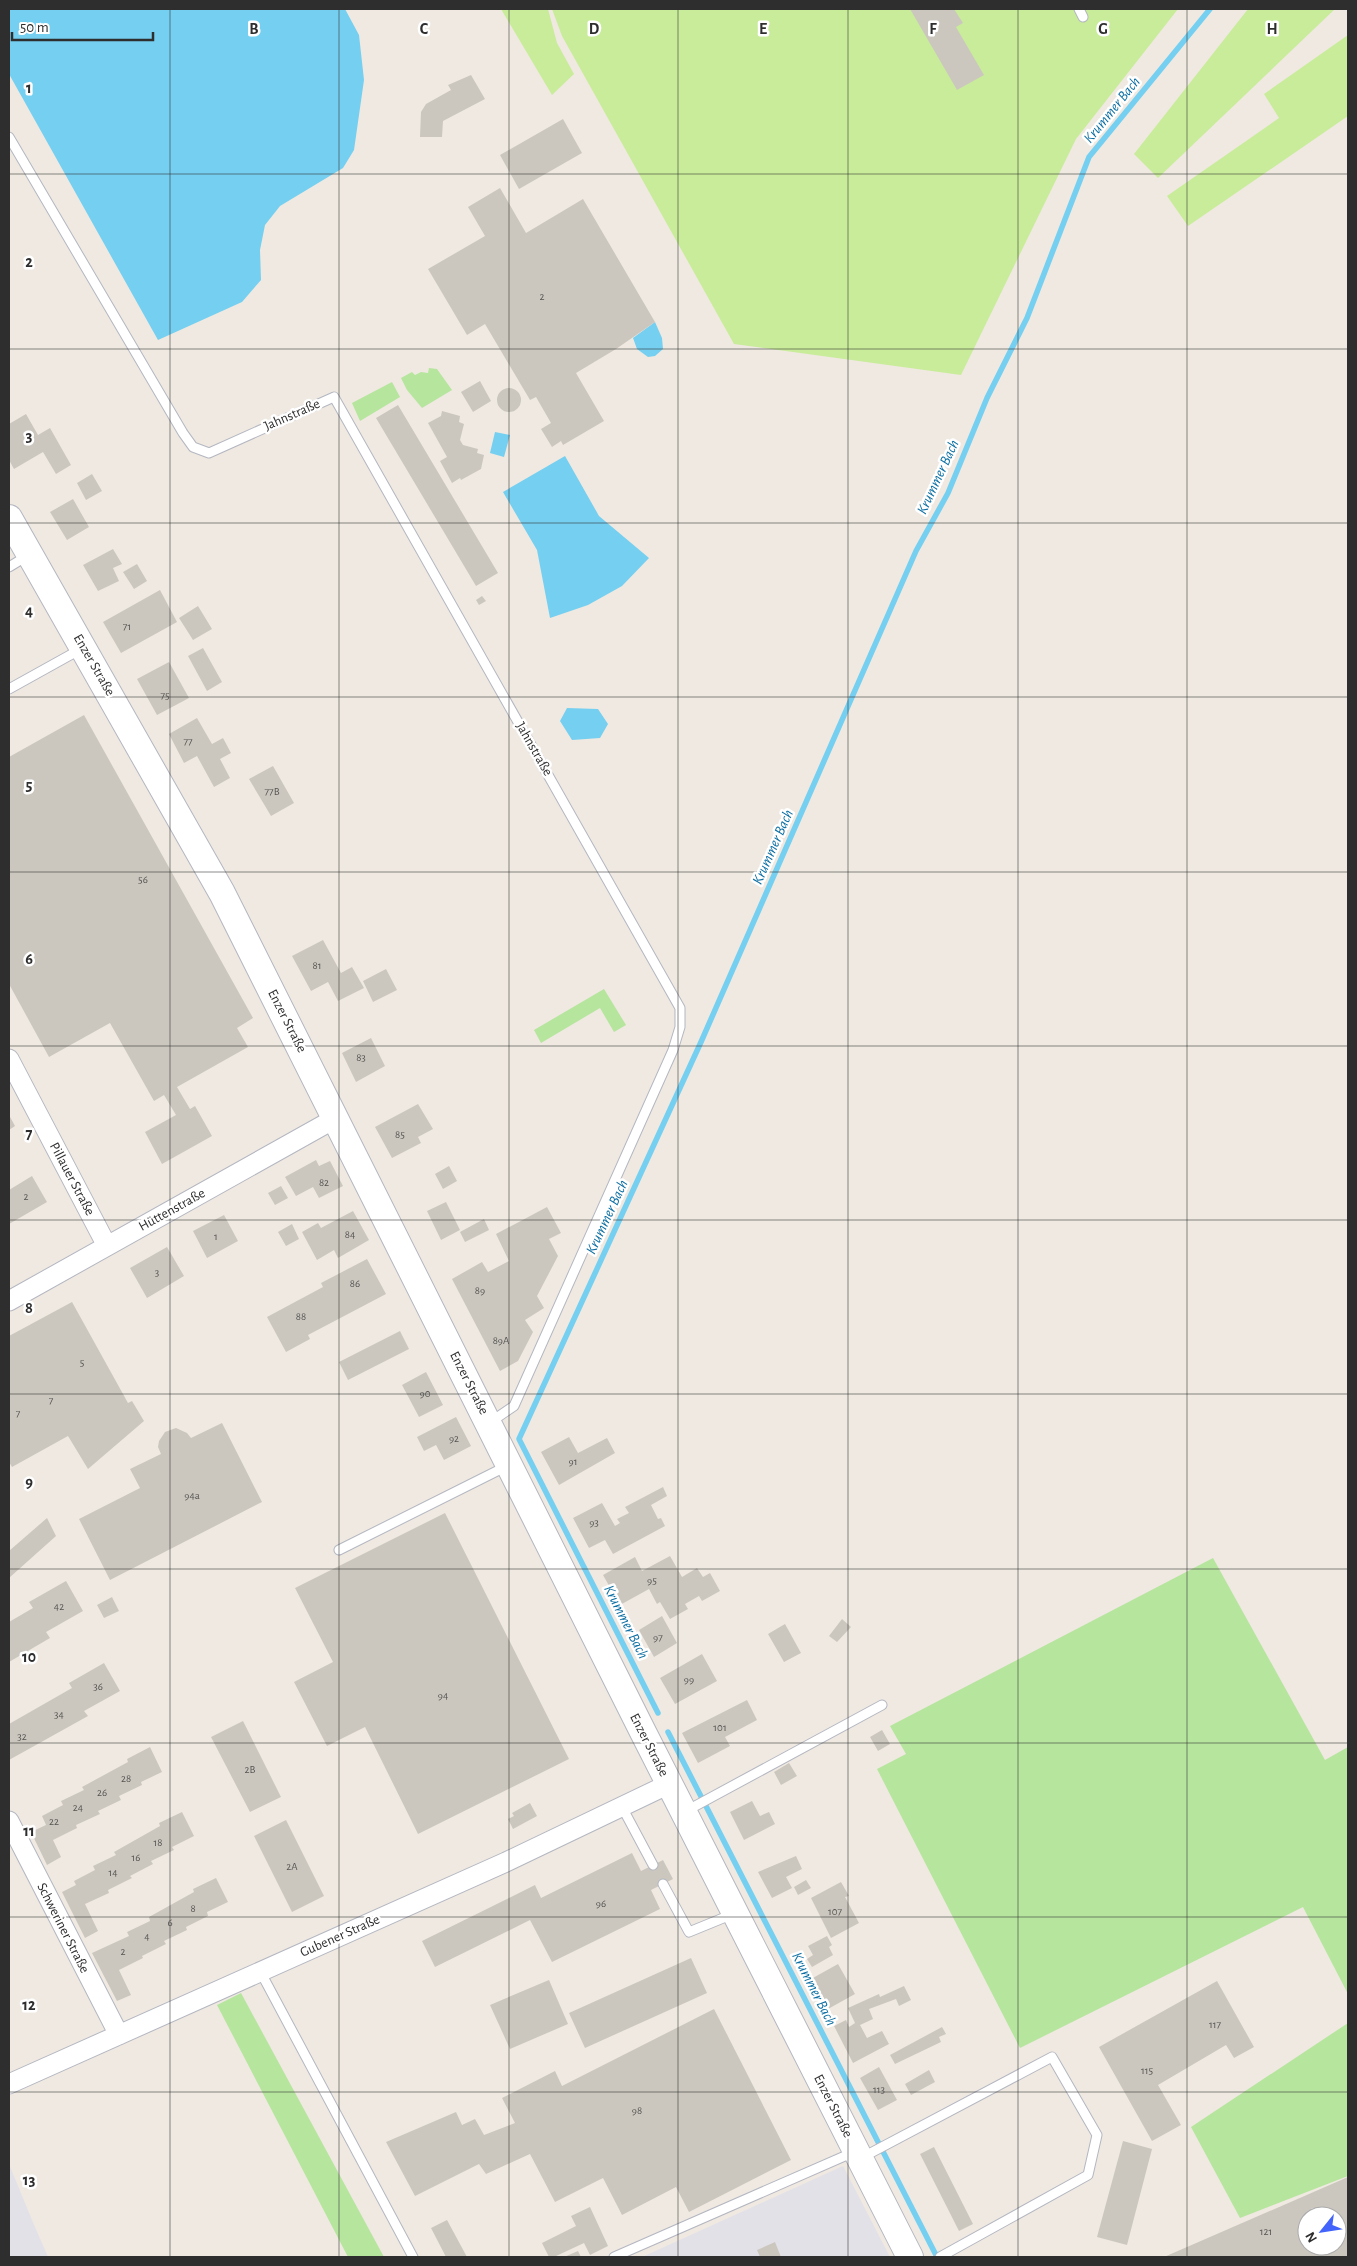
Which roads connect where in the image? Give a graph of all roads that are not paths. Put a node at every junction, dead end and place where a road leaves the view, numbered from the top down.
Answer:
1 (9, 137) edge
2 (9, 518) edge
3 (19, 561) edge
4 (84, 648) junction
5 (9, 689) edge
6 (9, 1059) edge
7 (336, 1118) junction
8 (107, 1246) junction
9 (9, 1301) edge
10 (489, 1423) junction
11 (509, 1466) junction
12 (340, 1550) dead end
13 (882, 1705) dead end
14 (669, 1784) junction
15 (697, 1805) junction
16 (622, 1807) junction
17 (9, 1821) edge
18 (653, 1865) dead end
19 (663, 1884) dead end
20 (736, 1913) junction
21 (260, 1971) junction
22 (119, 2035) junction
23 (9, 2084) edge
24 (863, 2154) junction
25 (413, 2257) edge
26 (614, 2257) edge
27 (910, 2257) edge
28 (941, 2257) edge

1 - 10 lane, Jahnstraße
2 - 3 main road, Enzer Straße
3 - 4 main road, Enzer Straße
4 - 5 lane
4 - 7 main road, Enzer Straße
6 - 8 street, Pillauer Straße
7 - 8 street, Hüttenstraße
7 - 10 main road, Enzer Straße
8 - 9 street, Hüttenstraße
10 - 11 main road, Enzer Straße
11 - 12 lane
11 - 14 main road, Enzer Straße
13 - 15 lane
14 - 15 main road, Enzer Straße
14 - 16 street, Gubener Straße
15 - 20 main road, Enzer Straße
16 - 18 lane
16 - 21 street, Gubener Straße
17 - 22 street, Schweriner Straße
19 - 20 lane
20 - 24 main road, Enzer Straße
21 - 22 street, Gubener Straße
21 - 25 lane
22 - 23 street, Gubener Straße
24 - 26 lane
24 - 27 main road, Enzer Straße
24 - 28 lane

